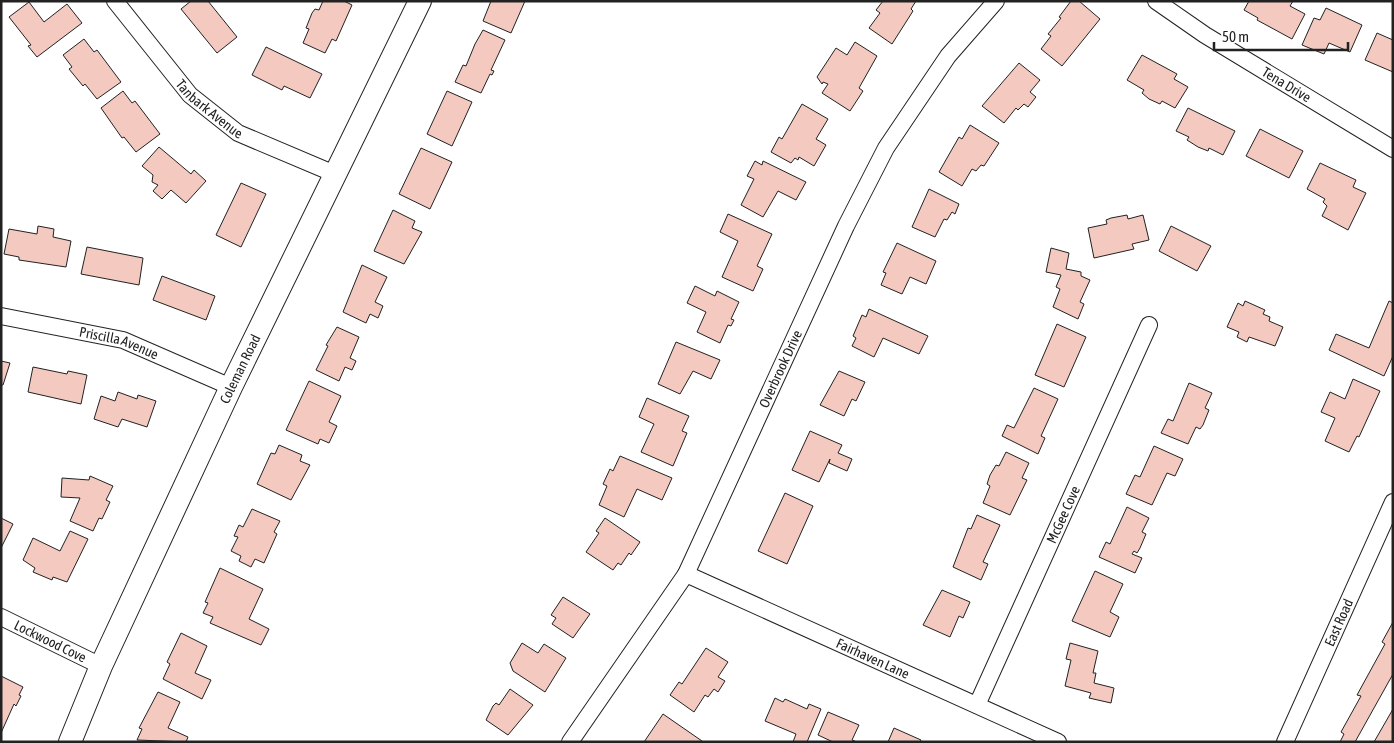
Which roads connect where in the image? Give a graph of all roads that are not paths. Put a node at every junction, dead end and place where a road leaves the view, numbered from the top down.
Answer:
1 (115, 1) edge
2 (420, 1) edge
3 (996, 1) edge
4 (1156, 1) edge
5 (1393, 149) edge
6 (335, 174) junction
7 (1, 316) edge
8 (1149, 325) dead end
9 (231, 387) junction
10 (1393, 502) edge
11 (686, 574) junction
12 (1, 617) edge
13 (101, 666) junction
14 (978, 705) junction
15 (70, 742) edge
16 (570, 742) edge
17 (1058, 742) edge
18 (1285, 742) edge

1 - 6 street, Tanbark Avenue
2 - 6 main road, Coleman Road
3 - 11 street, Overbrook Drive
4 - 5 street, Tena Drive
6 - 9 main road, Coleman Road
7 - 9 street, Priscilla Avenue
8 - 14 street, McGee Cove
9 - 13 main road, Coleman Road
10 - 18 street, East Road
11 - 14 street, Fairhaven Lane
11 - 16 street, Overbrook Drive
12 - 13 street, Lockwood Cove
13 - 15 main road, Coleman Road
14 - 17 street, Fairhaven Lane

